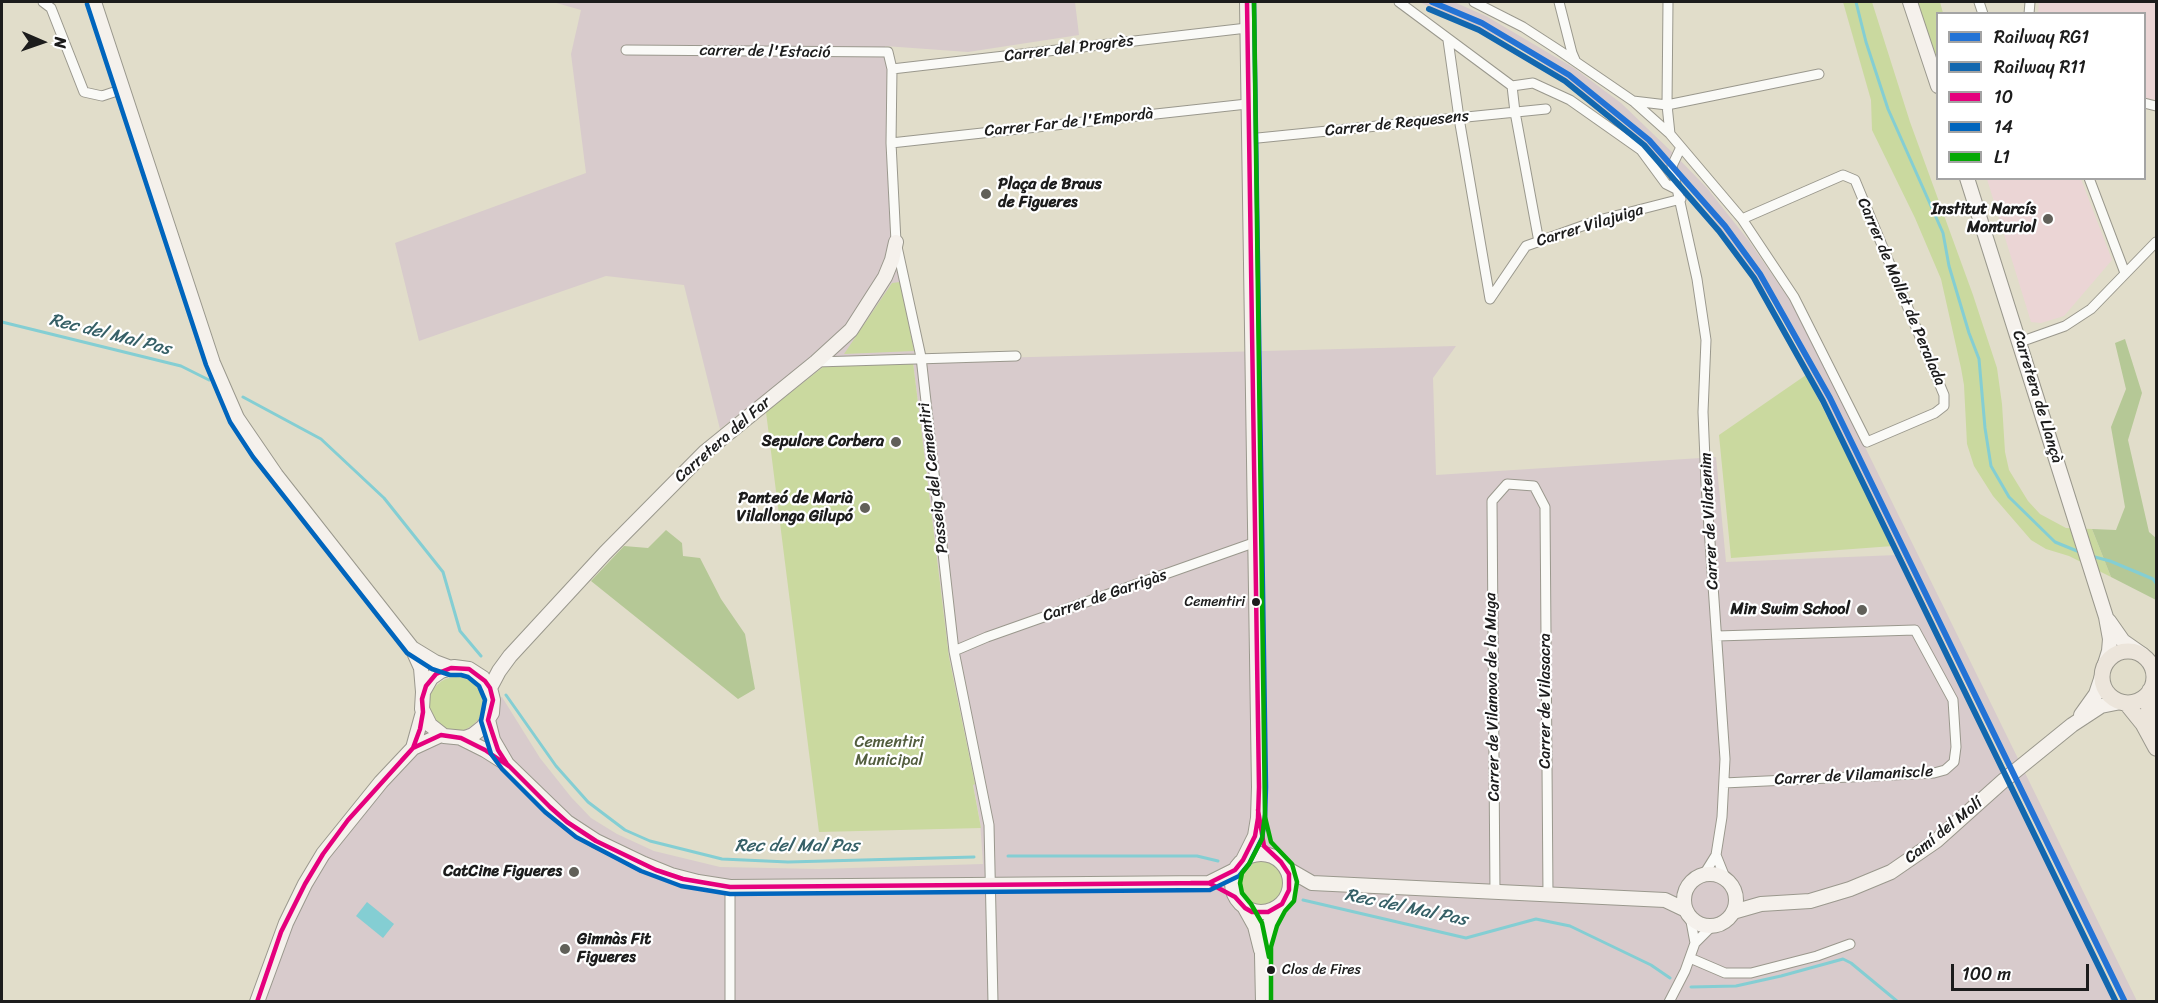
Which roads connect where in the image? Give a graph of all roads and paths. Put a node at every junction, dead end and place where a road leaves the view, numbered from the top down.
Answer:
1 (43, 2) edge
2 (94, 2) edge
3 (1247, 2) edge
4 (1399, 2) edge
5 (1474, 2) edge
6 (1496, 2) edge
7 (1559, 2) edge
8 (1668, 2) edge
9 (1910, 2) edge
10 (1499, 14) junction
11 (1247, 28) junction
12 (1448, 40) junction
13 (626, 50) dead end
14 (1578, 64) junction
15 (892, 69) junction
16 (1819, 74) dead end
17 (1936, 80) edge
18 (1512, 86) junction
19 (123, 89) junction
20 (1633, 101) junction
21 (1247, 104) junction
22 (1667, 105) junction
23 (1546, 109) dead end
24 (1515, 112) junction
25 (1459, 118) junction
26 (1670, 134) junction
27 (1248, 139) junction
28 (891, 143) junction
29 (1681, 147) junction
30 (1967, 180) edge
31 (2090, 180) edge
32 (1676, 189) junction
33 (1681, 199) junction
34 (1742, 219) junction
35 (1539, 242) junction
36 (2157, 242) edge
37 (896, 243) junction
38 (2125, 273) junction
39 (885, 277) junction
40 (905, 284) junction
41 (2020, 342) junction
42 (1016, 356) dead end
43 (921, 357) junction
44 (816, 362) junction
45 (1491, 501) joint
46 (1256, 542) junction
47 (2106, 617) junction
48 (1717, 636) junction
49 (412, 648) junction
50 (954, 651) junction
51 (2143, 655) junction
52 (510, 656) junction
53 (450, 668) junction
54 (472, 670) junction
55 (2103, 672) junction
56 (490, 688) junction
57 (2150, 690) junction
58 (423, 692) junction
59 (2124, 702) junction
60 (423, 712) junction
61 (488, 720) junction
62 (2072, 725) junction
63 (441, 735) junction
64 (461, 738) junction
65 (2155, 745) edge
66 (413, 748) junction
67 (507, 764) junction
68 (1724, 783) junction
69 (1258, 818) junction
70 (1716, 855) junction
71 (1275, 858) junction
72 (1239, 865) junction
73 (1286, 868) junction
74 (1703, 876) junction
75 (1726, 880) junction
76 (1209, 883) junction
77 (1312, 883) junction
78 (992, 885) junction
79 (730, 887) junction
80 (1687, 890) junction
81 (1734, 892) junction
82 (1495, 893) junction
83 (1548, 895) junction
84 (1235, 897) junction
85 (1665, 900) junction
86 (1283, 902) junction
87 (1761, 904) junction
88 (1245, 908) junction
89 (1733, 912) junction
90 (1688, 913) junction
91 (1712, 926) junction
92 (1695, 943) junction
93 (1850, 944) dead end
94 (1262, 955) junction
95 (1690, 958) junction
96 (257, 1002) edge
97 (730, 1002) edge
98 (993, 1002) edge
99 (1263, 1002) edge
100 (1669, 1002) edge

1 - 19 street
2 - 19 main road
3 - 11 main road
4 - 12 street
5 - 10 street
6 - 10 street
7 - 14 street
8 - 22 street
9 - 17 main road
10 - 14 street
11 - 15 street, Carrer del Progrès
11 - 21 main road
12 - 18 street
12 - 25 street
13 - 15 street, carrer de l'Estació
14 - 20 street
15 - 28 street, Passeig del Cementiri
16 - 22 street
18 - 24 street
18 - 32 street, Carrer de Vilatenim
19 - 49 main road
20 - 22 street
20 - 26 street
21 - 27 main road
21 - 28 street, Carrer Far de l'Empordà
22 - 26 street
23 - 24 street, Carrer de Requesens
24 - 25 street, Carrer de Requesens
24 - 35 street
25 - 27 street, Carrer de Requesens
25 - 35 street, Carrer Vilajuiga
26 - 29 street
27 - 46 main road
28 - 37 street, Passeig del Cementiri
29 - 32 street, Carrer de Vilatenim
29 - 34 street
30 - 41 main road, Carretera de Llançà
31 - 38 street
32 - 33 street, Carrer de Vilatenim
33 - 35 street, Carrer Vilajuiga
33 - 48 street, Carrer de Vilatenim
34 - 34 street, Carrer de Mollet de Peralada
36 - 38 street
37 - 39 main road, Carretera del Far
37 - 40 street, Passeig del Cementiri
38 - 41 street
39 - 40 street
39 - 44 main road, Carretera del Far
40 - 43 street, Passeig del Cementiri
41 - 47 main road, Carretera de Llançà
42 - 43 street
43 - 44 street
43 - 50 street, Passeig del Cementiri
44 - 52 main road, Carretera del Far
45 - 82 street, Carrer de Vilanova de la Muga
45 - 83 street, Carrer de Vilasacra
46 - 50 street, Carrer de Garrigàs
46 - 69 main road
47 - 51 main road, Carretera de Llançà
47 - 55 main road, Carretera de Llançà
48 - 68 street, Carrer de Vilatenim
48 - 68 street, Carrer de Vilamaniscle
49 - 53 main road
49 - 58 main road
50 - 78 street, Passeig del Cementiri
51 - 55 main road
51 - 57 main road
52 - 54 main road, Carretera del Far
52 - 56 main road, Carretera del Far
53 - 54 main road
53 - 58 main road
54 - 56 main road
55 - 59 main road
55 - 62 main road, Camí del Molí
56 - 61 main road
57 - 59 main road
57 - 65 main road
58 - 60 main road
59 - 62 main road, Camí del Molí
59 - 65 main road
60 - 63 main road
60 - 66 main road
61 - 64 main road
61 - 67 main road
62 - 87 main road, Camí del Molí
63 - 64 main road
63 - 66 main road
64 - 67 main road
66 - 96 main road
67 - 79 main road
68 - 70 street, Carrer de Vilatenim
69 - 71 main road
69 - 72 main road
70 - 74 street, Carrer de Vilatenim
70 - 75 street
71 - 72 main road
71 - 73 main road
72 - 76 main road
72 - 84 main road
73 - 77 main road
73 - 86 main road
74 - 75 main road
74 - 80 main road
75 - 81 main road
76 - 78 main road
76 - 84 main road
77 - 82 main road
77 - 86 main road
78 - 79 main road
78 - 98 street, Passeig del Cementiri
79 - 97 street
80 - 85 main road
80 - 90 main road
81 - 87 main road, Camí del Molí
81 - 89 main road
82 - 83 main road
83 - 85 main road
84 - 88 main road
85 - 90 main road
86 - 88 main road
86 - 94 main road
87 - 89 main road, Camí del Molí
88 - 94 main road
89 - 91 main road
90 - 91 main road
90 - 92 street
91 - 92 street
92 - 95 street
93 - 95 street
94 - 99 main road
95 - 100 street

